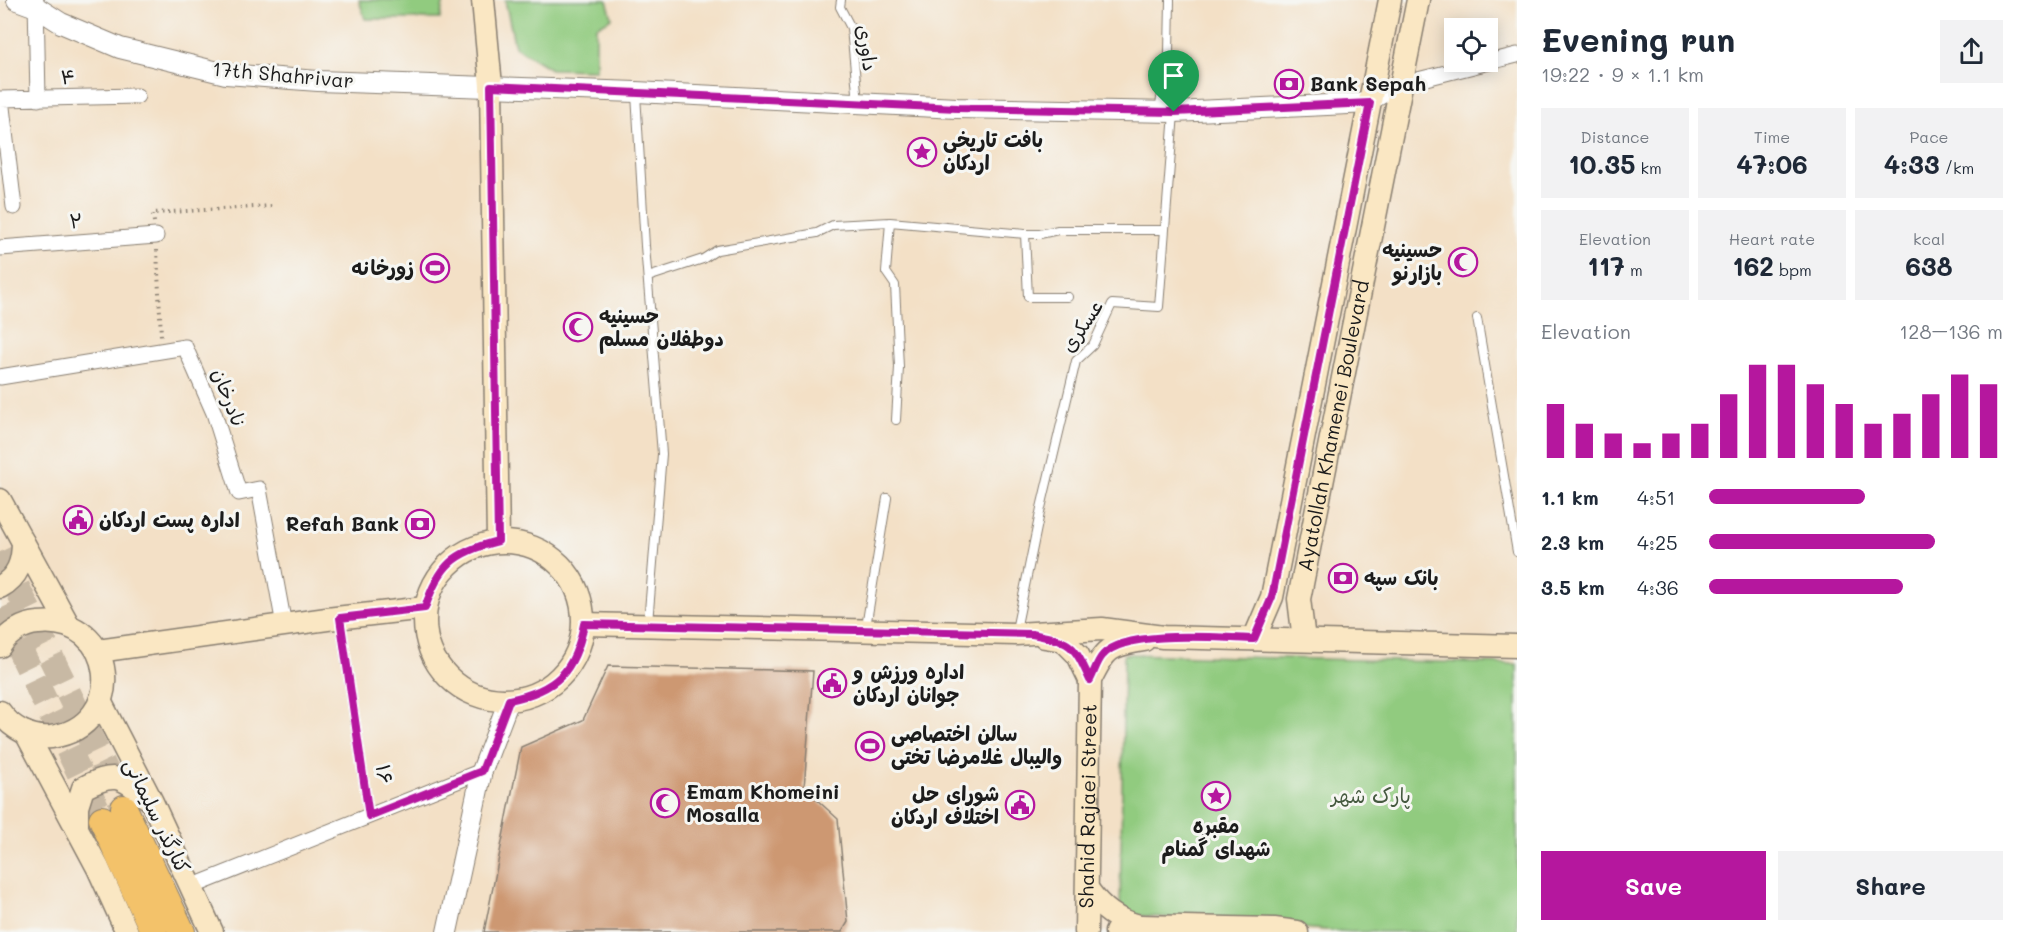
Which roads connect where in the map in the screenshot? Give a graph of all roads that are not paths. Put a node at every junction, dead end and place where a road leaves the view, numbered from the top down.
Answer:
1 (17, 0) edge
2 (483, 0) edge
3 (841, 0) edge
4 (1170, 0) edge
5 (1390, 0) edge
6 (1418, 0) edge
7 (36, 4) edge
8 (1517, 55) edge
9 (1402, 84) junction
10 (491, 86) junction
11 (636, 92) junction
12 (137, 96) dead end
13 (1, 99) edge
14 (38, 99) junction
15 (858, 103) junction
16 (1370, 103) junction
17 (1166, 112) junction
18 (14, 207) dead end
19 (890, 222) junction
20 (1165, 230) junction
21 (1025, 234) junction
22 (156, 236) road end
23 (0, 248) edge
24 (648, 277) junction
25 (1068, 297) dead end
26 (1477, 318) dead end
27 (0, 377) edge
28 (896, 420) dead end
29 (887, 498) dead end
30 (0, 500) edge
31 (1514, 510) edge
32 (498, 541) junction
33 (23, 542) junction
34 (1517, 552) edge
35 (0, 587) edge
36 (425, 608) junction
37 (340, 618) junction
38 (584, 624) junction
39 (284, 625) junction
40 (69, 626) junction
41 (648, 626) junction
42 (866, 631) junction
43 (1024, 634) junction
44 (1163, 636) junction
45 (1254, 639) junction
46 (1304, 640) junction
47 (0, 646) edge
48 (1517, 646) edge
49 (98, 651) junction
50 (1090, 680) junction
51 (509, 700) junction
52 (100, 701) junction
53 (2, 717) edge
54 (26, 734) junction
55 (482, 771) junction
56 (152, 802) junction
57 (369, 816) junction
58 (77, 828) junction
59 (191, 887) junction
60 (1088, 890) junction
61 (1139, 926) junction
62 (123, 931) edge
63 (154, 932) edge
64 (182, 932) edge
65 (212, 932) edge
66 (447, 932) edge
67 (1086, 932) edge
68 (1116, 932) edge
69 (1297, 932) edge

1 - 7 street, 17th Shahrivar
2 - 10 main road
3 - 15 lane, داوری
4 - 17 lane, عسکری
5 - 16 main road, Ayatollah Khamenei Boulevard
6 - 9 main road, Ayatollah Khamenei Boulevard
7 - 10 street, 17th Shahrivar
7 - 14 street
8 - 9 street
9 - 16 street
9 - 46 main road, Ayatollah Khamenei Boulevard
10 - 11 street, 17th Shahrivar
10 - 32 main road
11 - 15 street, 17th Shahrivar
11 - 24 lane
12 - 14 street, ۴
13 - 14 street, ۴
13 - 18 street
15 - 17 street, 17th Shahrivar
16 - 17 street, 17th Shahrivar
16 - 45 main road, Ayatollah Khamenei Boulevard
17 - 20 lane, عسکری
19 - 21 lane
19 - 24 lane
19 - 28 lane
20 - 21 lane
20 - 43 lane, عسکری
21 - 25 lane
22 - 23 street, ۲
24 - 41 lane
26 - 31 lane
27 - 39 street, نادرخان
29 - 42 lane
30 - 33 main road
31 - 34 lane
32 - 36 main road
32 - 38 main road
33 - 35 main road
33 - 40 main road
36 - 37 main road
36 - 51 main road
37 - 39 main road
37 - 57 lane, ۱۶
38 - 41 main road
38 - 51 main road
39 - 49 main road
40 - 47 main road
40 - 49 main road
41 - 42 main road
42 - 43 main road
43 - 44 main road
43 - 50 main road
44 - 45 main road
44 - 50 main road
45 - 46 main road
46 - 48 main road
49 - 52 main road
50 - 60 main road, Shahid Rajaei Street
51 - 55 street
52 - 54 main road
52 - 56 main road, کنارگذر سلیمانی
53 - 54 main road
54 - 58 main road
55 - 57 street, ۱۶
55 - 66 street
56 - 58 main road
56 - 59 main road, کنارگذر سلیمانی
57 - 59 street
58 - 62 main road
59 - 65 main road, کنارگذر سلیمانی
60 - 61 main road
60 - 67 main road, Shahid Rajaei Street
61 - 68 main road
61 - 69 main road
63 - 64 main road

